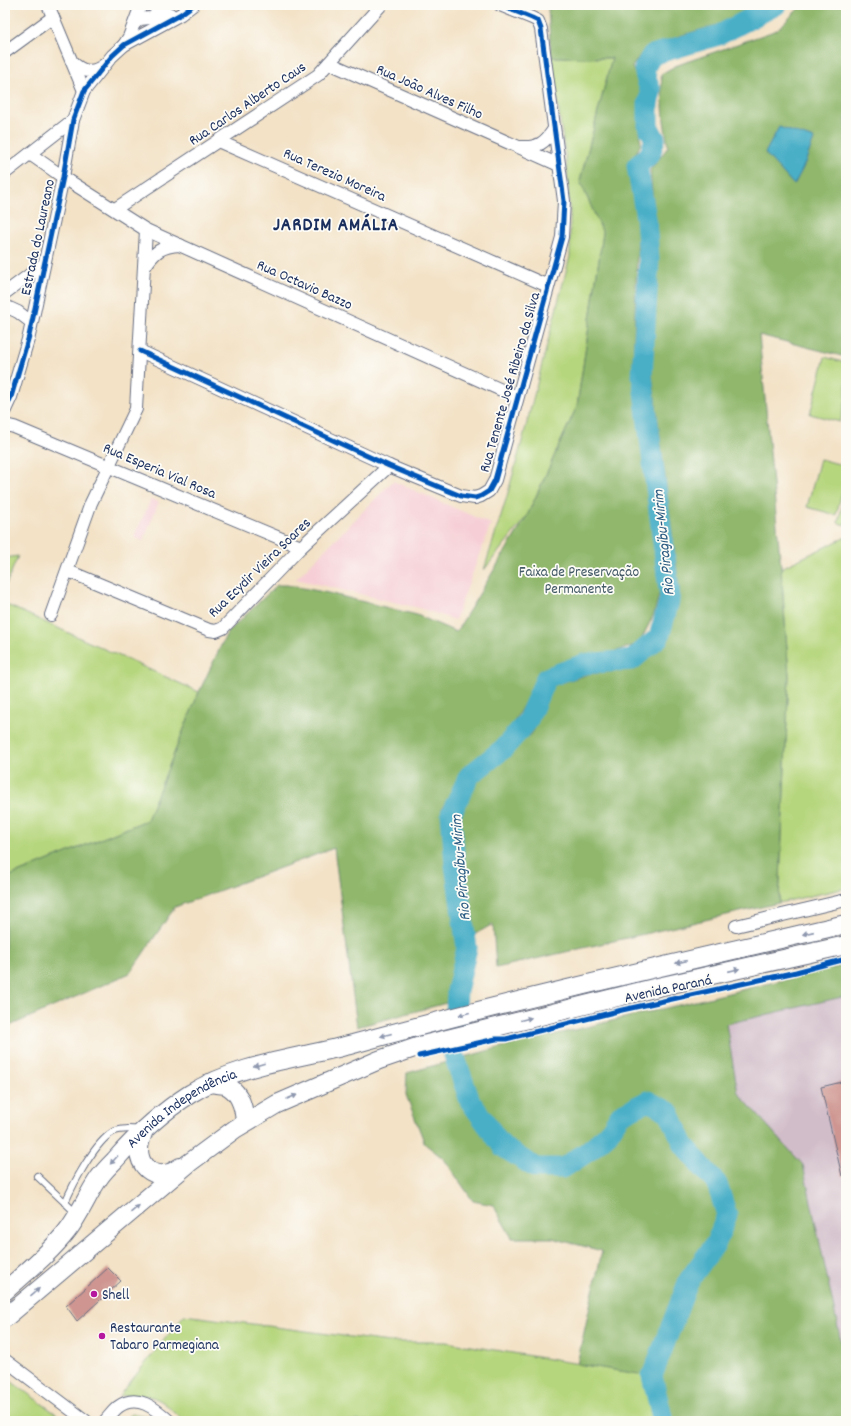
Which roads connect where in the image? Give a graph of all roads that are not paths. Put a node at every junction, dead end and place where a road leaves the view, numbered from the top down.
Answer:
1 (48, 5) edge
2 (140, 5) edge
3 (151, 5) edge
4 (193, 5) edge
5 (381, 5) edge
6 (500, 5) edge
7 (181, 14) junction
8 (53, 17) junction
9 (135, 23) junction
10 (124, 45) junction
11 (5, 52) edge
12 (73, 64) junction
13 (105, 64) junction
14 (329, 64) junction
15 (84, 91) junction
16 (73, 120) junction
17 (554, 129) junction
18 (218, 141) junction
19 (518, 147) junction
20 (30, 154) junction
21 (559, 166) junction
22 (5, 173) edge
23 (63, 177) junction
24 (85, 191) junction
25 (58, 200) junction
26 (115, 210) junction
27 (146, 230) junction
28 (180, 245) junction
29 (44, 264) junction
30 (144, 268) junction
31 (548, 286) junction
32 (5, 293) edge
33 (5, 306) edge
34 (31, 322) junction
35 (140, 351) junction
36 (517, 397) junction
37 (5, 410) edge
38 (5, 425) edge
39 (108, 466) junction
40 (389, 466) junction
41 (301, 547) junction
42 (68, 571) junction
43 (51, 615) dead end
44 (846, 900) edge
45 (846, 924) edge
46 (736, 926) dead end
47 (846, 945) edge
48 (423, 1025) joint
49 (209, 1083) junction
50 (245, 1122) junction
51 (144, 1130) junction
52 (189, 1163) junction
53 (37, 1176) dead end
54 (65, 1203) junction
55 (78, 1216) junction
56 (5, 1291) edge
57 (5, 1318) edge
58 (5, 1360) edge
59 (86, 1421) edge
60 (105, 1421) edge
61 (169, 1421) edge

1 - 8 street
2 - 9 street
3 - 7 street
4 - 7 street
5 - 14 street, Rua Carlos Alberto Caus
6 - 17 street, Rua Tenente José Ribeiro da Silva
7 - 9 street
7 - 10 street
8 - 11 street
8 - 12 street
9 - 10 street
10 - 13 street, Estrada do Laureano
12 - 13 street
12 - 15 street
13 - 15 street, Estrada do Laureano
14 - 18 street, Rua Carlos Alberto Caus
14 - 19 street, Rua João Alves Filho
15 - 16 street, Estrada do Laureano
16 - 20 street
16 - 23 street, Estrada do Laureano
17 - 19 street, Rua João Alves Filho
17 - 21 street, Rua Tenente José Ribeiro da Silva
18 - 26 street, Rua Carlos Alberto Caus
18 - 31 street, Rua Terezio Moreira
19 - 21 street, Rua João Alves Filho
20 - 22 street
20 - 23 street, Rua Octavio Bazzo
21 - 31 street, Rua Tenente José Ribeiro da Silva
23 - 24 street, Rua Octavio Bazzo
23 - 25 street, Estrada do Laureano
24 - 25 street
24 - 26 street, Rua Octavio Bazzo
25 - 29 street, Estrada do Laureano
26 - 27 street, Rua Octavio Bazzo
27 - 28 street, Rua Octavio Bazzo
27 - 30 street
28 - 30 street
28 - 36 street, Rua Octavio Bazzo
29 - 32 street
29 - 34 street, Estrada do Laureano
30 - 35 street
31 - 36 street, Rua Tenente José Ribeiro da Silva
33 - 34 street
34 - 37 street, Estrada do Laureano
35 - 39 street
35 - 40 street, Rua Tenente José Ribeiro da Silva
36 - 40 street, Rua Tenente José Ribeiro da Silva
38 - 39 street, Rua Esperia Vial Rosa
39 - 41 street, Rua Esperia Vial Rosa
39 - 42 street
40 - 41 street, Rua Ecydir Vieira Soares
41 - 42 street, Rua Ecydir Vieira Soares
42 - 43 street
44 - 46 street
45 -> 48 main road, Avenida Paraná
50 -> 47 main road, Avenida Paraná
48 -> 49 main road, Avenida Independência
49 - 50 main road
49 - 51 main road, Avenida Independência
50 - 52 main road
51 - 52 main road
51 - 54 lane
51 -> 55 main road, Avenida Independência
57 -> 52 main road
53 - 54 lane
54 - 55 lane
55 - 56 main road, Avenida Independência
58 - 59 street
60 - 61 street

